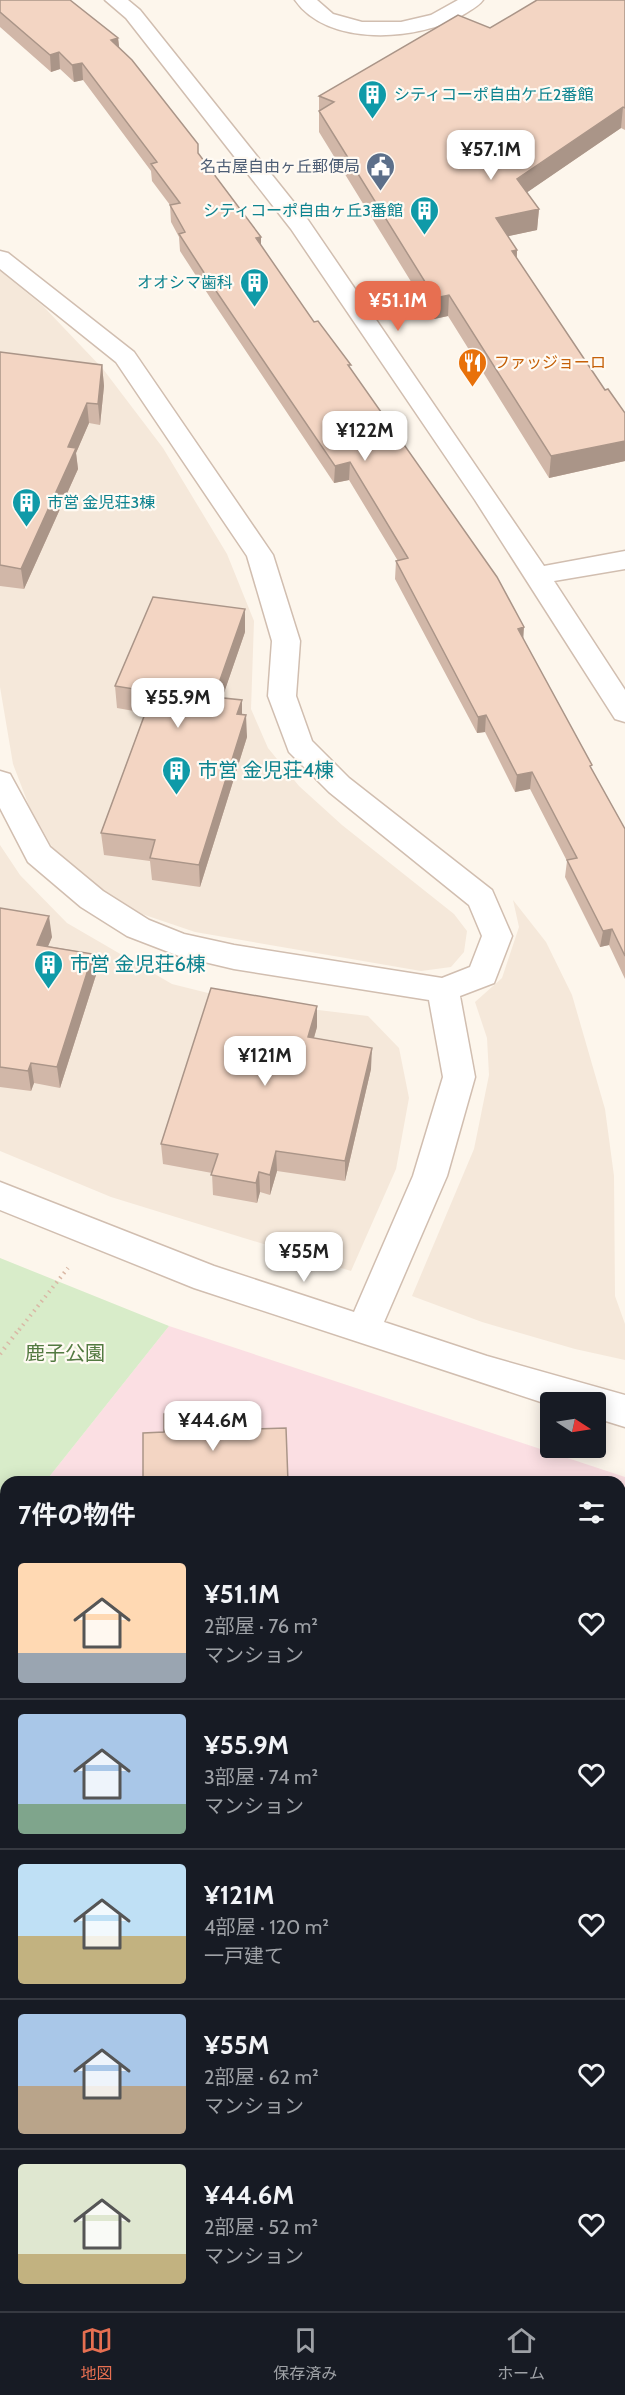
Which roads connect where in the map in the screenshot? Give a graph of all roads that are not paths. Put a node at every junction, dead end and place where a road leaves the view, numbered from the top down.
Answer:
1 (115, 0) edge
2 (305, 0) edge
3 (473, 0) edge
4 (0, 258) edge
5 (625, 560) edge
6 (536, 576) junction
7 (625, 712) edge
8 (0, 781) edge
9 (443, 990) junction
10 (0, 1196) edge
11 (363, 1330) junction
12 (558, 1392) edge
13 (606, 1406) edge
14 (625, 1411) edge

1 - 6 street
2 - 3 street
4 - 9 street
5 - 6 street
6 - 7 street
8 - 9 street
9 - 11 street
10 - 11 street
11 - 12 street
13 - 14 street

